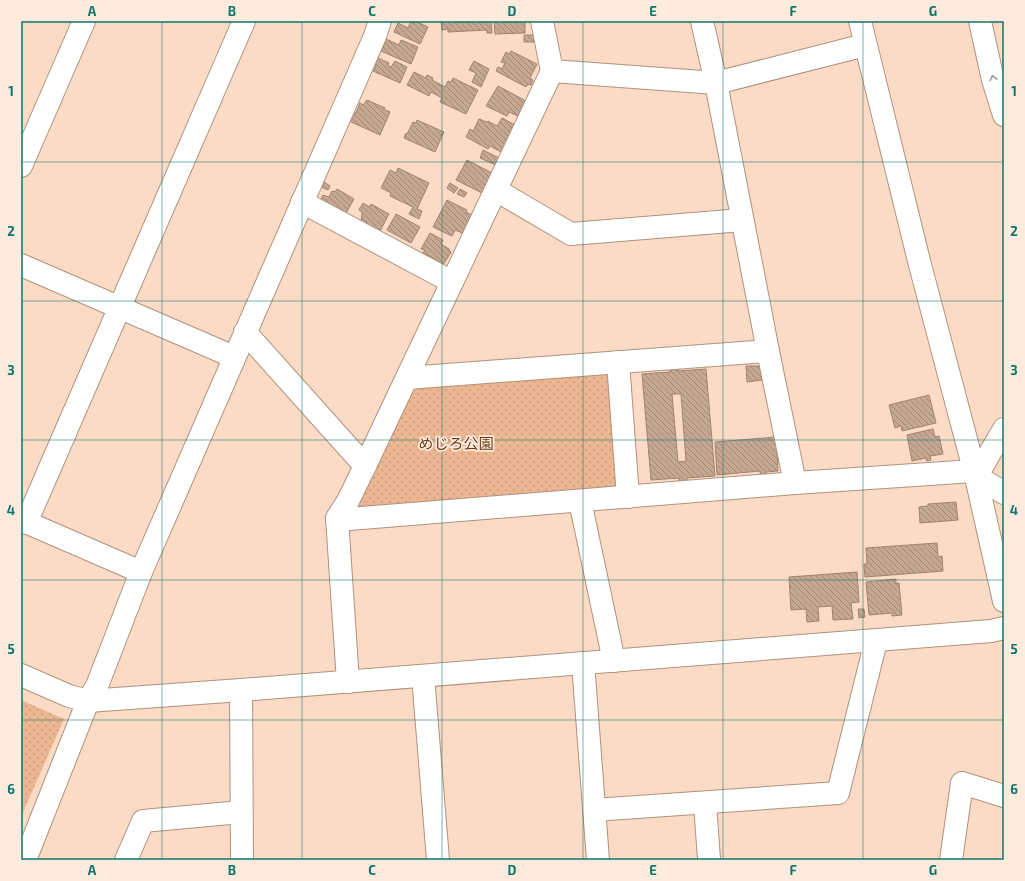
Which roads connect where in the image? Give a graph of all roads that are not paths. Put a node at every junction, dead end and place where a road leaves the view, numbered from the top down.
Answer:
1 (84, 21) edge
2 (244, 21) edge
3 (380, 21) edge
4 (542, 21) edge
5 (702, 21) edge
6 (860, 21) edge
7 (980, 21) edge
8 (865, 44) junction
9 (552, 71) junction
10 (716, 83) junction
11 (1004, 115) edge
12 (21, 166) edge
13 (496, 190) junction
14 (302, 202) junction
15 (742, 220) junction
16 (21, 265) edge
17 (452, 282) junction
18 (119, 308) junction
19 (246, 332) junction
20 (768, 351) junction
21 (234, 357) junction
22 (618, 362) junction
23 (407, 378) junction
24 (1004, 429) edge
25 (365, 466) junction
26 (975, 475) junction
27 (795, 483) junction
28 (1004, 493) edge
29 (628, 497) junction
30 (580, 501) junction
31 (337, 520) junction
32 (24, 521) edge
33 (140, 572) junction
34 (1004, 601) edge
35 (1004, 628) edge
36 (876, 641) junction
37 (614, 661) junction
38 (583, 663) junction
39 (21, 675) edge
40 (423, 676) junction
41 (348, 682) junction
42 (241, 690) junction
43 (88, 701) junction
44 (1004, 796) edge
45 (705, 804) junction
46 (594, 810) junction
47 (242, 812) junction
48 (33, 857) edge
49 (709, 859) dead end
50 (126, 860) edge
51 (242, 860) edge
52 (438, 860) edge
53 (598, 860) edge
54 (951, 860) edge

1 - 12 street
2 - 18 street
3 - 14 street
4 - 9 street
5 - 10 street
6 - 8 street
11 -> 7 street
8 - 10 street
8 - 26 street
9 - 10 street
9 - 13 street
10 - 15 street
13 - 15 street
13 - 17 street
14 - 17 street
14 - 19 street
15 - 20 street
16 - 18 street
17 - 23 street
18 - 21 street
18 - 32 street
19 - 21 street
19 - 25 street
20 - 22 street
20 - 27 street
21 - 33 street
22 - 23 street
22 - 29 street
23 - 25 street
24 - 26 street
25 - 31 street
26 - 27 street
26 - 28 street
26 - 34 street
27 - 29 street
29 - 30 street
30 - 31 street
30 - 37 street
31 - 41 street
32 - 33 street
33 - 43 street
35 - 36 street
36 - 37 street
36 - 45 street
37 - 38 street
38 - 40 street
38 - 46 street
39 - 43 street
40 - 41 street
40 - 52 street
41 - 42 street
42 - 43 street
42 - 47 street
43 - 48 street
44 - 54 street
45 - 46 street
45 - 49 street
46 - 53 street
47 - 50 street
47 - 51 street

